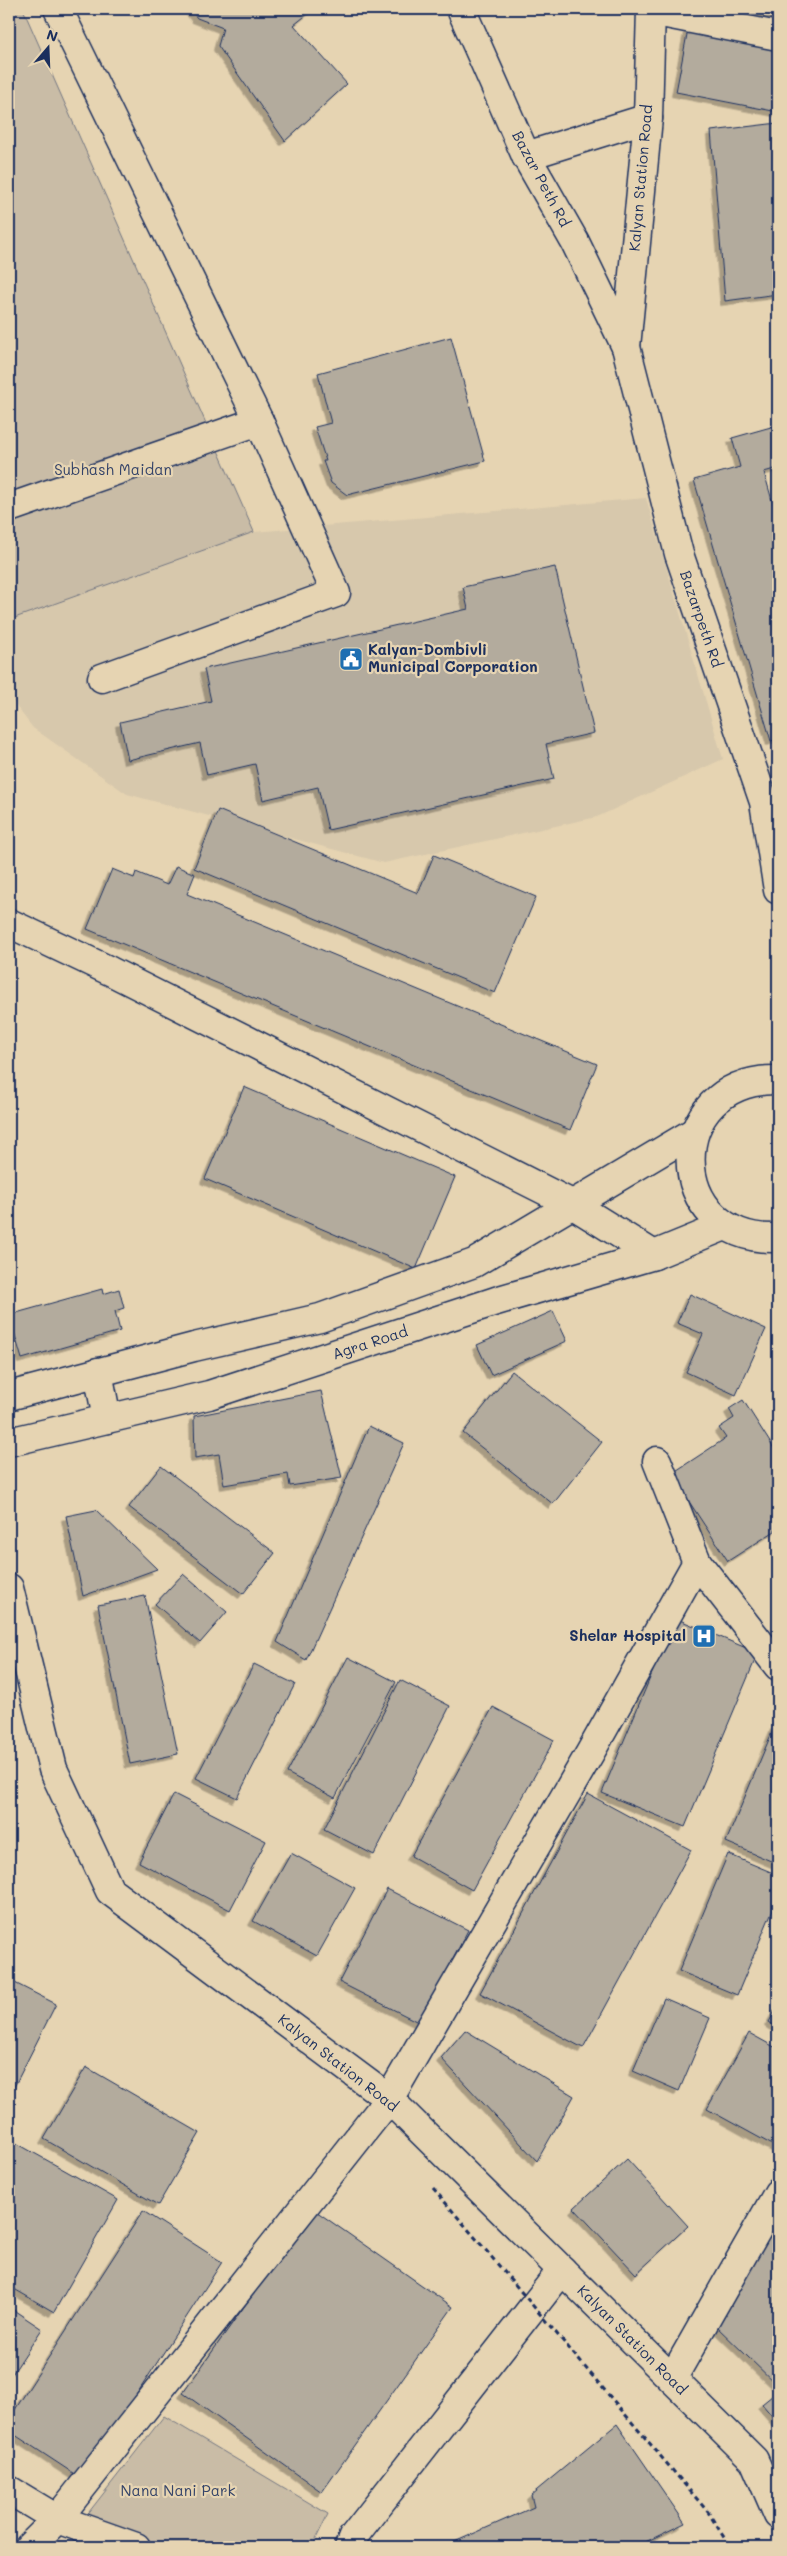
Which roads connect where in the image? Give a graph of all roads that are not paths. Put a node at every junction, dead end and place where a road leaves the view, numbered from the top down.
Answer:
1 (58, 9) edge
2 (461, 9) edge
3 (651, 10) edge
4 (778, 36) edge
5 (648, 118) junction
6 (526, 156) junction
7 (626, 347) junction
8 (259, 421) junction
9 (9, 508) edge
10 (102, 678) dead end
11 (778, 890) edge
12 (9, 923) edge
13 (778, 1080) edge
14 (694, 1132) junction
15 (572, 1204) junction
16 (725, 1226) junction
17 (778, 1238) edge
18 (654, 1255) junction
19 (474, 1263) junction
20 (496, 1301) junction
21 (98, 1372) junction
22 (9, 1396) edge
23 (107, 1420) junction
24 (9, 1442) edge
25 (657, 1461) dead end
26 (697, 1562) junction
27 (9, 1588) edge
28 (778, 1666) edge
29 (389, 2100) junction
30 (778, 2193) edge
31 (562, 2270) junction
32 (672, 2379) junction
33 (9, 2490) edge
34 (778, 2514) edge
35 (56, 2519) junction
36 (29, 2547) edge
37 (133, 2547) edge
38 (349, 2547) edge

1 - 8 street
2 - 6 street, Bazar Peth Rd
3 - 4 street
3 - 5 street, Kalyan Station Road
5 - 6 street
5 - 7 street, Kalyan Station Road
6 - 7 street, Bazar Peth Rd
7 - 11 street, Bazarpeth Rd
8 - 9 street
8 - 10 street
12 - 15 street
13 - 14 street
14 - 15 street
14 - 16 street
15 - 18 street
15 - 19 street
16 - 17 street
16 - 18 street, Agra Road
18 - 20 street, Agra Road
19 - 20 street
19 - 21 street
20 - 23 street, Agra Road
21 - 22 street
21 - 23 street
23 - 24 street, Agra Road
25 - 26 street
26 - 28 street
26 - 29 street
27 - 29 street, Kalyan Station Road
29 - 31 street, Kalyan Station Road
29 - 35 street
30 - 32 street
31 - 32 street, Kalyan Station Road
31 - 38 street
32 - 34 street, Kalyan Station Road
33 - 35 street
35 - 36 street
35 - 37 street

